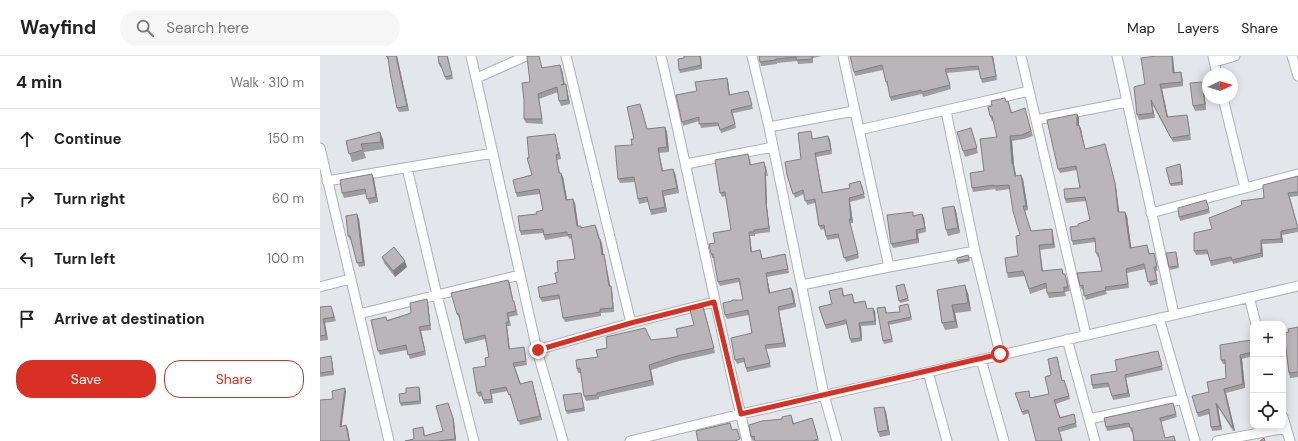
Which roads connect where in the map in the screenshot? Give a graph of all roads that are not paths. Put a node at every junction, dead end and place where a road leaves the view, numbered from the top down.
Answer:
1 (471, 56) edge
2 (526, 56) edge
3 (566, 56) edge
4 (661, 56) edge
5 (752, 56) edge
6 (843, 56) edge
7 (1021, 56) edge
8 (1117, 56) edge
9 (1234, 56) edge
10 (1292, 56) edge
11 (1214, 59) edge
12 (1298, 76) edge
13 (477, 78) junction
14 (1029, 91) junction
15 (1127, 102) junction
16 (1224, 104) edge
17 (854, 111) junction
18 (946, 111) junction
19 (1036, 120) junction
20 (769, 128) junction
21 (859, 130) junction
22 (773, 147) junction
23 (320, 148) edge
24 (493, 152) junction
25 (686, 164) junction
26 (407, 168) junction
27 (1298, 174) edge
28 (327, 181) junction
29 (1245, 188) junction
30 (1151, 213) junction
31 (975, 251) junction
32 (889, 267) junction
33 (520, 275) junction
34 (350, 279) junction
35 (802, 285) junction
36 (1298, 286) edge
37 (320, 287) edge
38 (437, 295) junction
39 (1248, 296) junction
40 (714, 302) junction
41 (359, 314) junction
42 (1174, 314) junction
43 (1159, 318) junction
44 (1255, 321) edge
45 (631, 323) junction
46 (1086, 335) junction
47 (1067, 339) junction
48 (538, 350) junction
49 (1000, 354) junction
50 (981, 359) junction
51 (928, 372) junction
52 (824, 395) junction
53 (1183, 399) junction
54 (741, 414) junction
55 (1089, 419) junction
56 (1286, 428) edge
57 (1281, 429) edge
58 (651, 439) edge
59 (389, 441) edge
60 (474, 441) edge
61 (563, 441) edge
62 (630, 441) edge
63 (748, 441) edge
64 (837, 441) edge
65 (947, 441) edge
66 (1004, 441) edge
67 (1095, 441) edge
68 (1195, 441) edge
69 (1217, 441) edge
70 (1290, 441) edge

1 - 13 street
2 - 13 street
3 - 45 street
4 - 25 street
5 - 20 street
6 - 17 street
7 - 14 street
8 - 15 street
9 - 11 street
10 - 12 street
13 - 24 street
14 - 18 street
14 - 19 street
15 - 19 street
15 - 30 street
16 - 29 street
17 - 20 street
17 - 21 street
18 - 21 street
18 - 31 street
19 - 46 street
20 - 22 street
21 - 32 street
22 - 25 street
22 - 35 street
23 - 28 street
24 - 26 street
24 - 33 street
25 - 40 street
26 - 28 street
26 - 38 street
27 - 29 street
28 - 34 street
29 - 30 street
30 - 42 street
31 - 32 street
31 - 49 street
32 - 35 street
33 - 38 street
33 - 48 street
34 - 37 street
34 - 41 street
35 - 52 street
36 - 39 street
38 - 41 street
38 - 60 street
39 - 42 street
39 - 44 street
40 - 45 street
40 - 54 street
41 - 59 street
42 - 43 street
43 - 46 street
43 - 53 street
45 - 48 street
46 - 47 street
47 - 49 street
47 - 55 street
48 - 61 street
49 - 50 street
50 - 51 street
50 - 66 street
51 - 52 street
51 - 65 street
52 - 54 street
52 - 64 street
53 - 55 street
53 - 68 street
54 - 58 street
54 - 63 street
55 - 67 street
56 - 70 street
57 - 69 street
58 - 62 street

